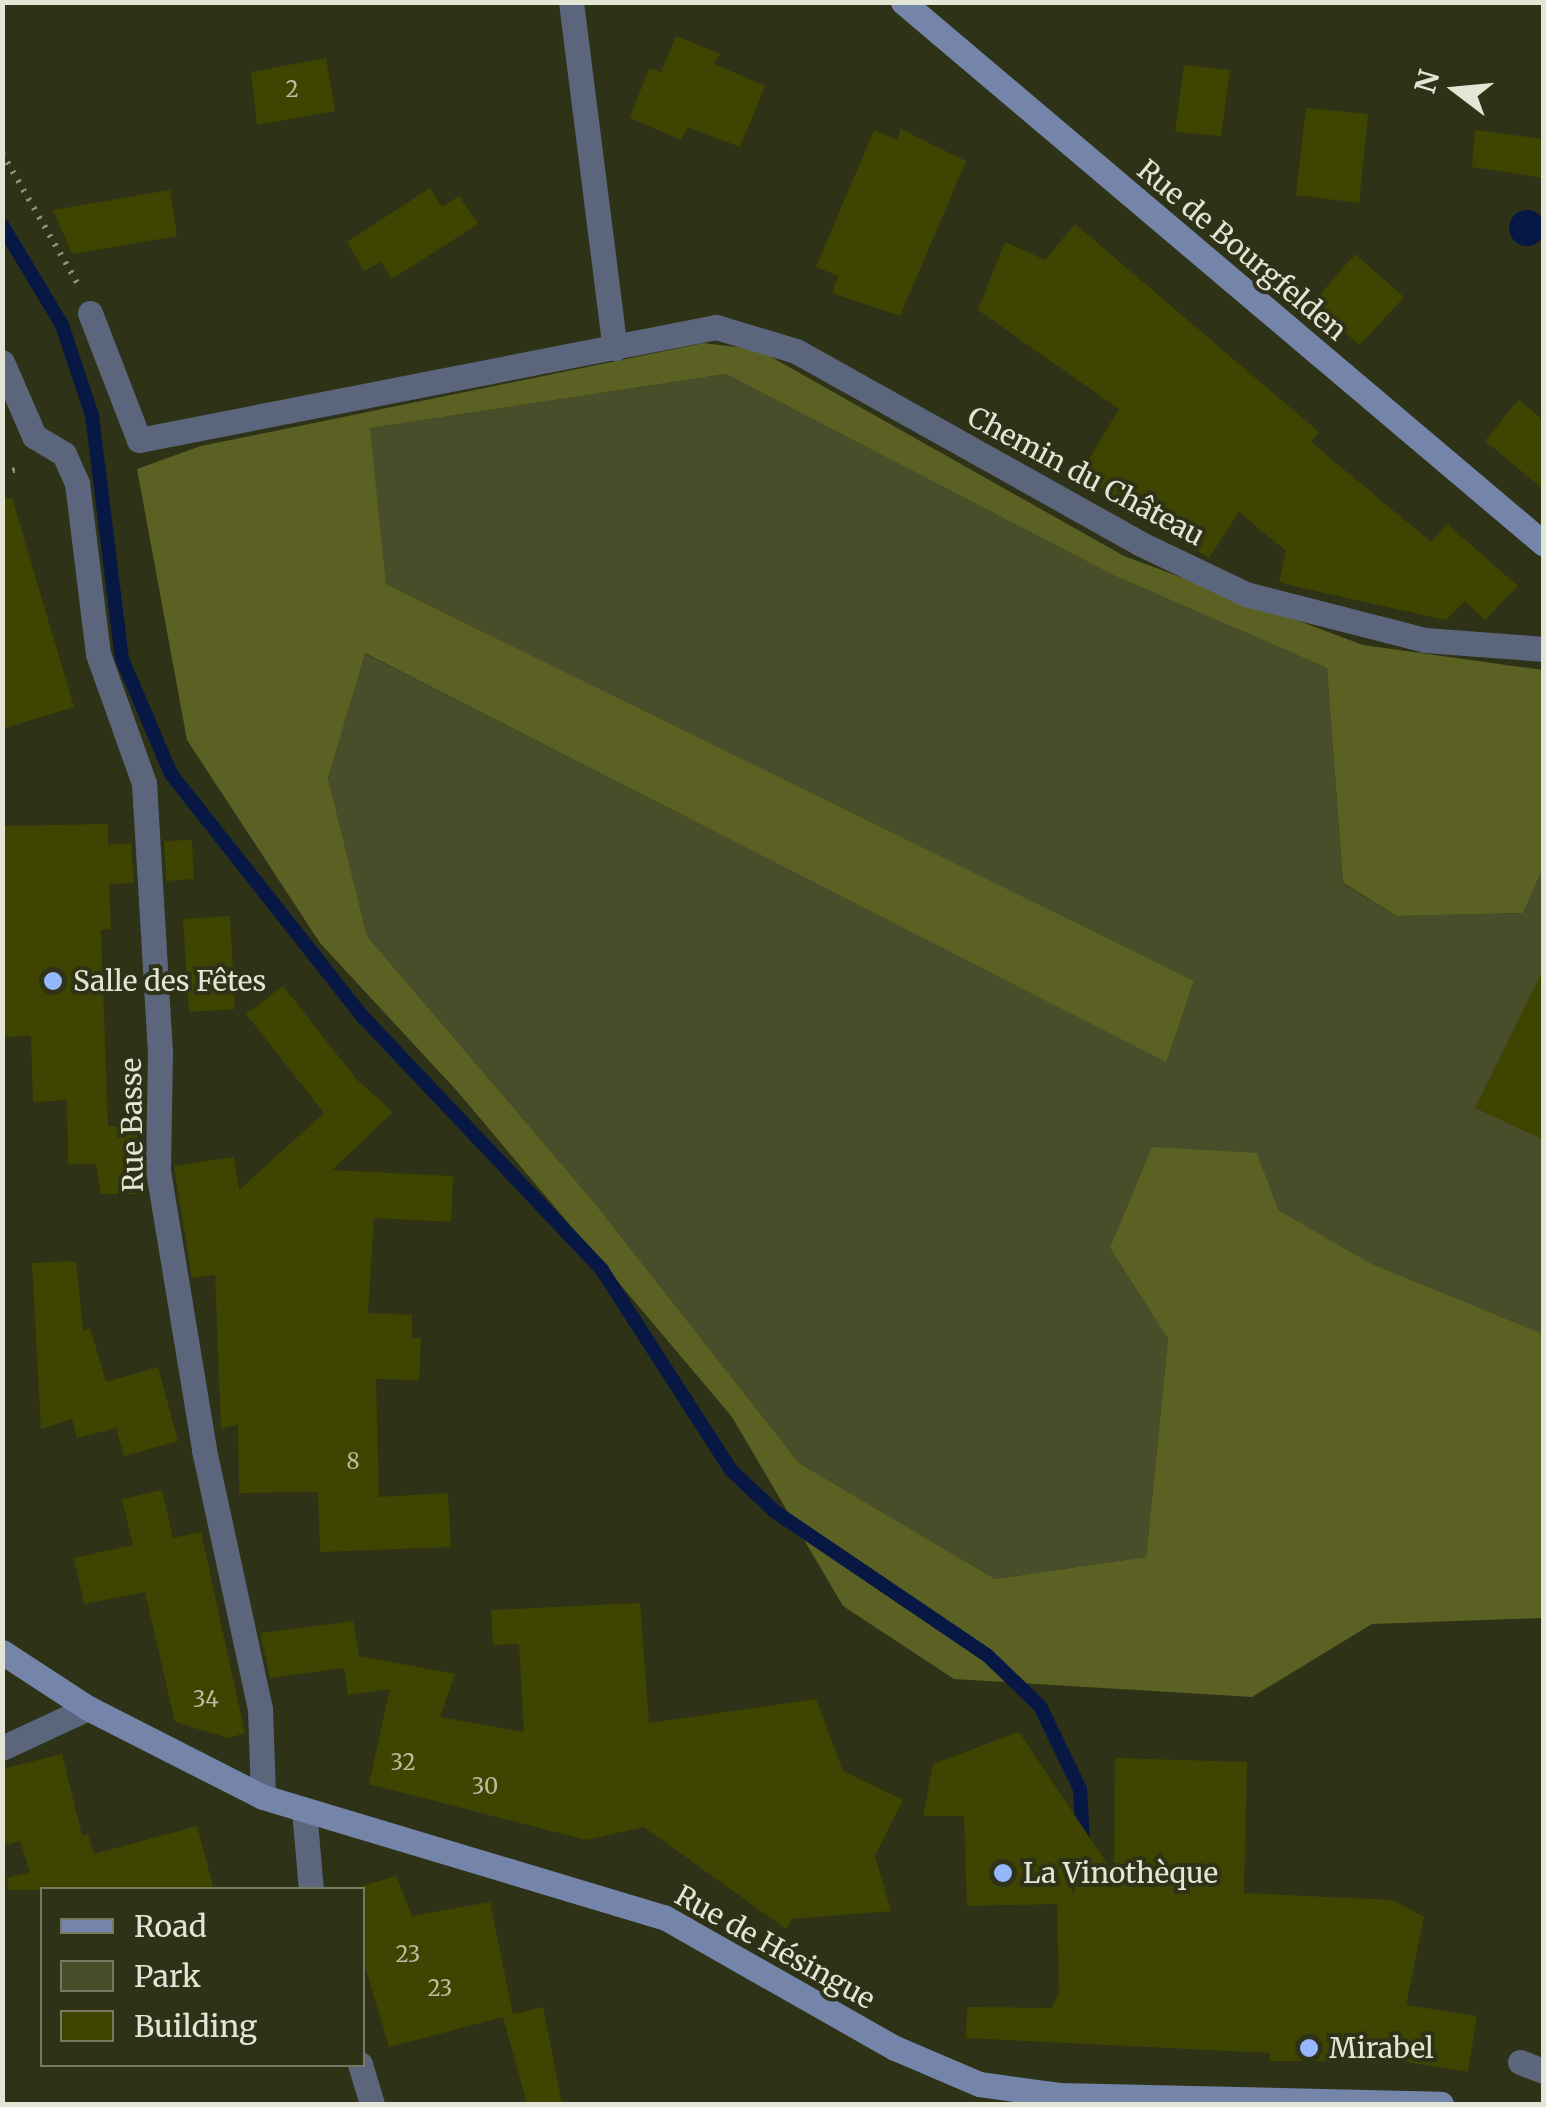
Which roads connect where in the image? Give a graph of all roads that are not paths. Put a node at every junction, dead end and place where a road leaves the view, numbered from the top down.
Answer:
1 (571, 2) edge
2 (902, 2) edge
3 (90, 313) road end
4 (615, 348) junction
5 (2, 362) edge
6 (9, 393) edge
7 (1544, 544) edge
8 (1544, 649) edge
9 (2, 1652) edge
10 (88, 1708) junction
11 (2, 1748) edge
12 (263, 1796) junction
13 (304, 1810) junction
14 (311, 1887) edge
15 (361, 2067) edge
16 (1059, 2100) edge
17 (372, 2104) edge
18 (1441, 2104) edge

1 - 4 street
2 - 7 main road, Rue de Bourgfelden
3 - 4 street, Chemin du Château
4 - 8 street, Chemin du Château
5 - 6 street
6 - 12 street, Rue Basse
9 - 10 main road, Rue de Hésingue
10 - 11 street
10 - 12 main road, Rue de Hésingue
12 - 13 main road, Rue de Hésingue
13 - 14 street
13 - 16 main road, Rue de Hésingue
15 - 17 street
16 - 18 main road, Rue de Hésingue

